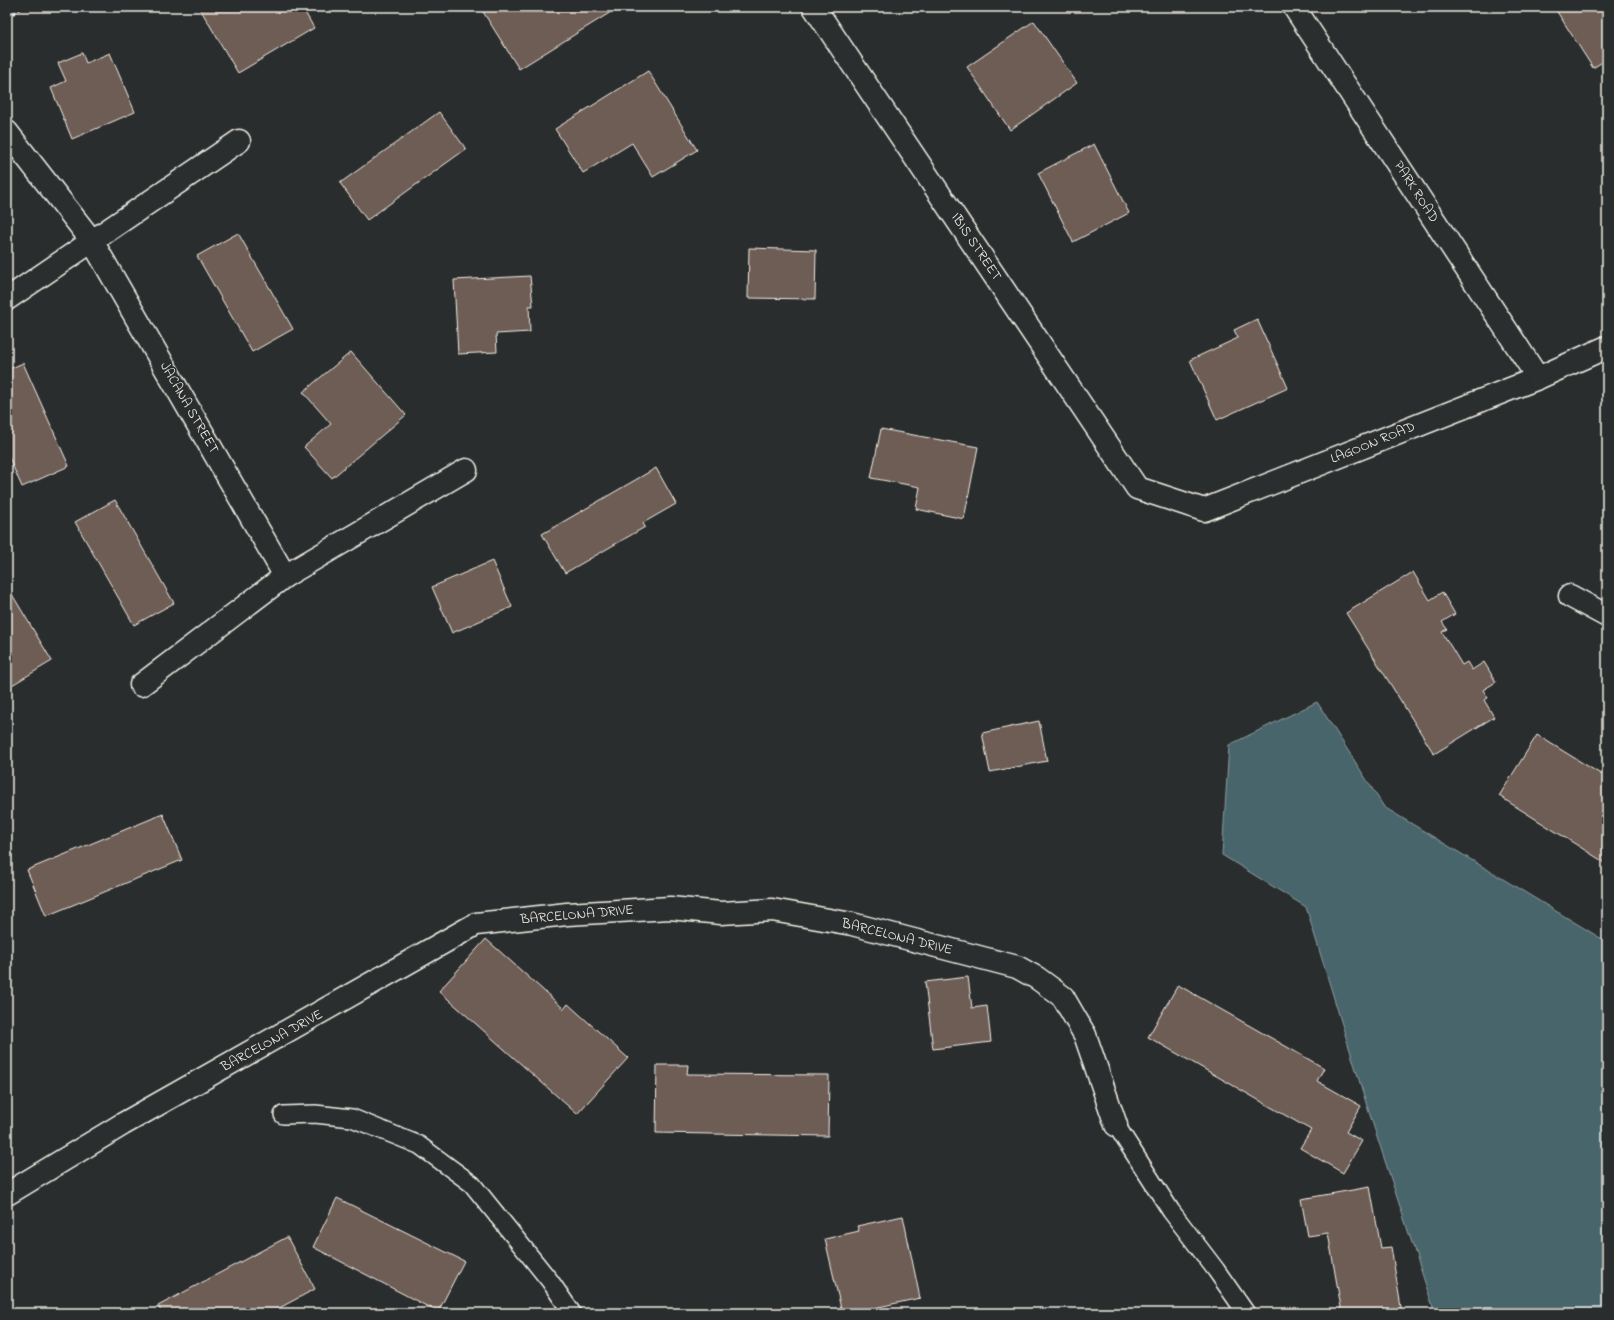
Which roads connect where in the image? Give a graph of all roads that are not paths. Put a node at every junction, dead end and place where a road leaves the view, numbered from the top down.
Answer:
1 (814, 7) edge
2 (1294, 7) edge
3 (7, 132) edge
4 (239, 140) dead end
5 (92, 241) junction
6 (7, 299) edge
7 (1607, 347) edge
8 (1538, 378) junction
9 (466, 470) dead end
10 (1137, 488) joint
11 (285, 576) junction
12 (1570, 596) dead end
13 (1607, 616) edge
14 (141, 685) dead end
15 (283, 1114) dead end
16 (1116, 1125) joint
17 (7, 1194) edge
18 (572, 1313) edge
19 (1246, 1313) edge

1 - 10 street, IBIS STREET
2 - 8 street, PARK ROAD
3 - 5 street, JACANA STREET
4 - 5 street
5 - 6 street
5 - 11 street, JACANA STREET
7 - 8 street, LAGOON ROAD
8 - 10 street, LAGOON ROAD
9 - 11 street
11 - 14 street
12 - 13 street
15 - 18 lane
16 - 17 street, BARCELONA DRIVE
16 - 19 lane

